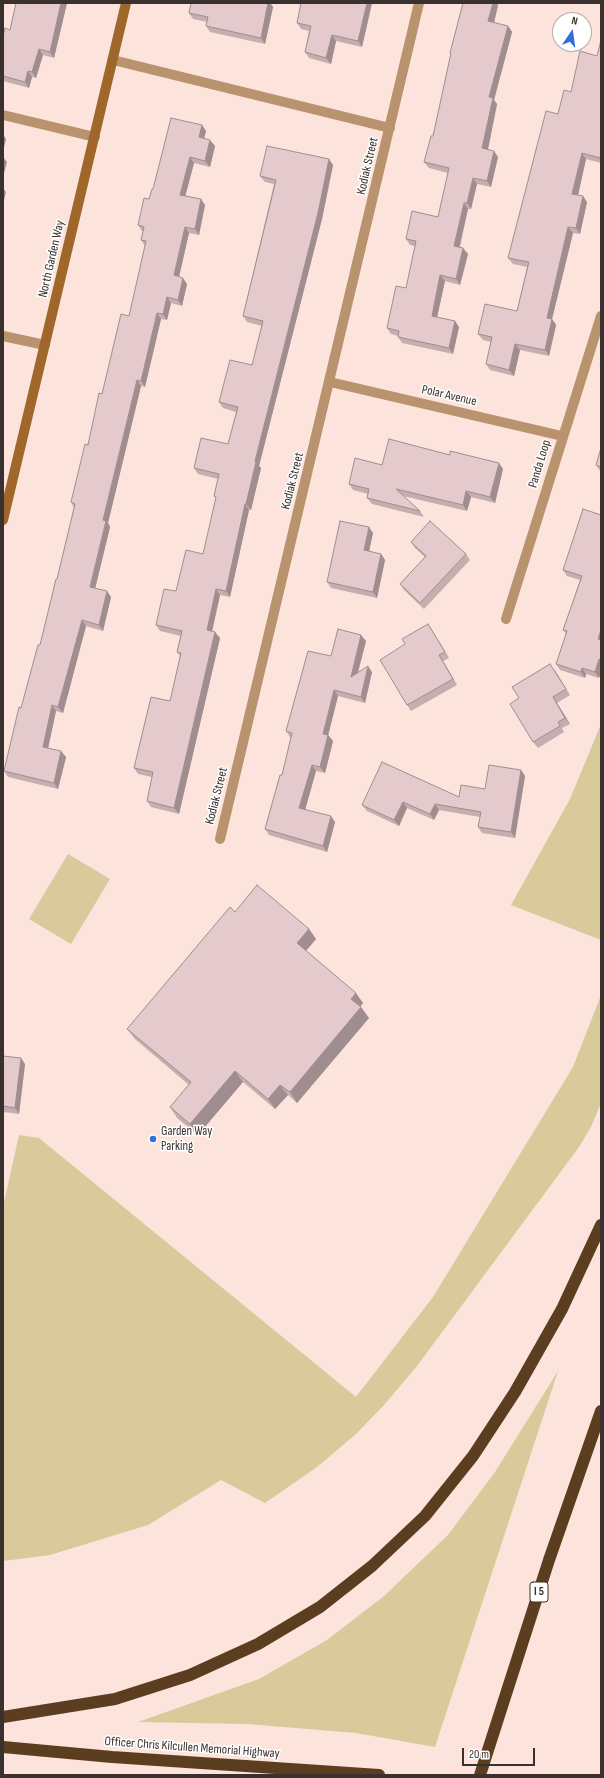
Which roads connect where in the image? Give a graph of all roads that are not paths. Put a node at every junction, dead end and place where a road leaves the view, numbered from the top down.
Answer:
1 (126, 3) edge
2 (419, 3) edge
3 (113, 60) junction
4 (3, 115) edge
5 (390, 128) junction
6 (95, 137) junction
7 (601, 316) edge
8 (3, 336) edge
9 (45, 345) junction
10 (330, 382) junction
11 (562, 436) junction
12 (3, 520) edge
13 (506, 619) dead end
14 (220, 839) dead end
15 (601, 1224) edge
16 (601, 1411) edge
17 (3, 1717) edge
18 (3, 1747) edge
19 (370, 1774) edge
20 (357, 1775) edge
21 (379, 1775) edge
22 (480, 1775) edge

1 - 3 street, North Garden Way
2 - 5 street, Kodiak Street
3 - 5 street, Kodiak Street
3 - 6 street, North Garden Way
4 - 6 street
5 - 10 street, Kodiak Street
6 - 9 street, North Garden Way
7 - 11 street, Panda Loop
8 - 9 street
9 - 12 street, North Garden Way
10 - 11 street, Polar Avenue
10 - 14 street, Kodiak Street
11 - 13 street, Panda Loop
15 - 17 highway
16 - 22 highway, I 5
18 - 19 highway, Officer Chris Kilcullen Memorial Highway
19 - 20 highway
19 - 21 highway, Officer Chris Kilcullen Memorial Highway

